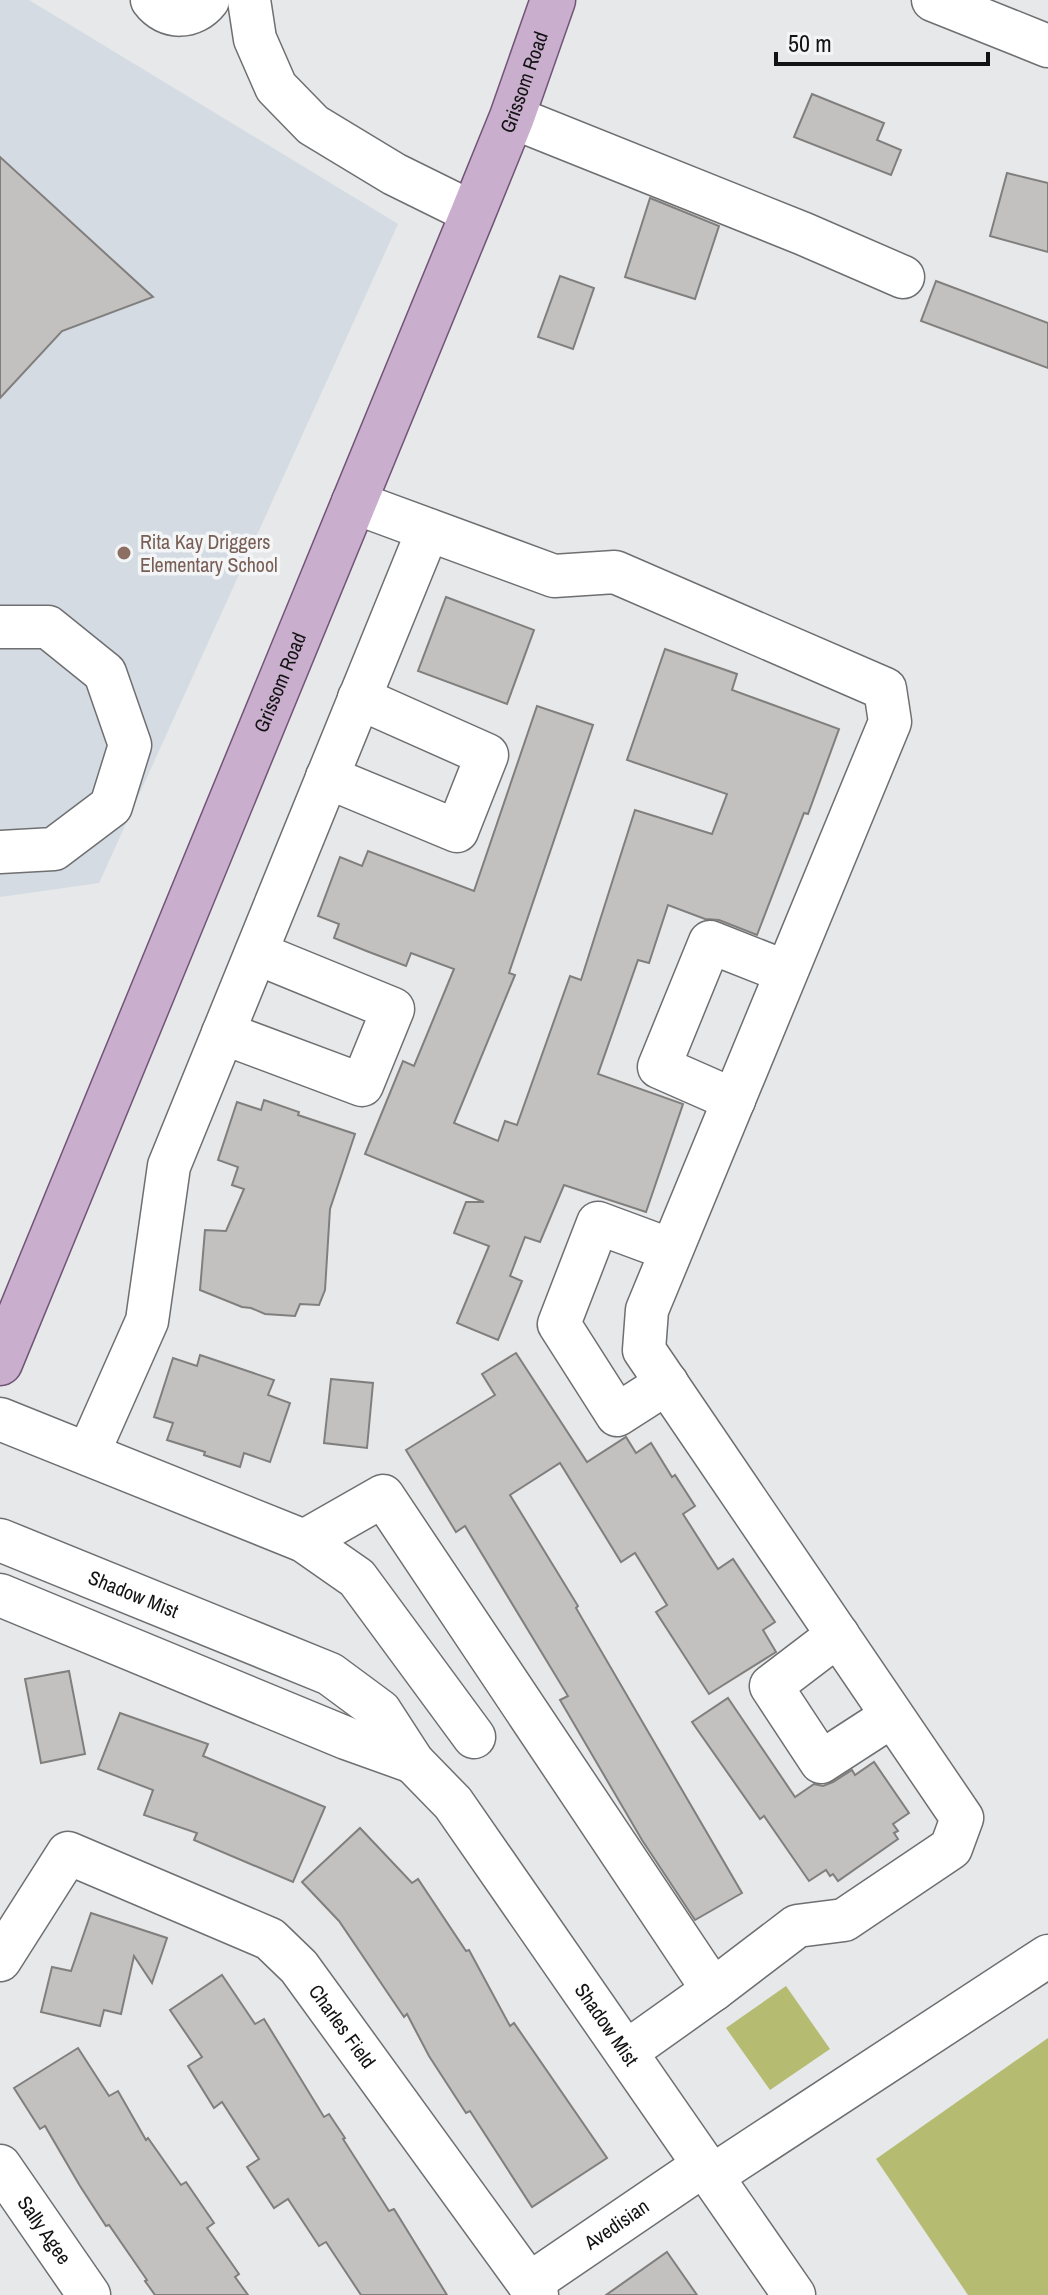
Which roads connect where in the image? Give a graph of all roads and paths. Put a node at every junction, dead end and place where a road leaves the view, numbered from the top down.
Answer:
1 (152, 0) edge
2 (208, 0) edge
3 (553, 0) edge
4 (933, 0) edge
5 (242, 7) edge
6 (1048, 46) edge
7 (512, 117) junction
8 (473, 213) junction
9 (903, 277) dead end
10 (353, 502) junction
11 (428, 530) junction
12 (0, 627) edge
13 (359, 698) junction
14 (327, 777) junction
15 (0, 852) edge
16 (256, 953) junction
17 (786, 972) junction
18 (223, 1033) junction
19 (734, 1100) junction
20 (671, 1250) junction
21 (0, 1363) edge
22 (667, 1383) junction
23 (0, 1419) edge
24 (88, 1454) junction
25 (0, 1540) edge
26 (304, 1541) junction
27 (0, 1595) edge
28 (838, 1635) junction
29 (522, 1704) junction
30 (892, 1716) junction
31 (474, 1737) junction
32 (419, 1768) junction
33 (1048, 1956) edge
34 (0, 1960) edge
35 (706, 1995) junction
36 (626, 2052) junction
37 (0, 2166) edge
38 (708, 2170) junction
39 (533, 2289) edge
40 (89, 2295) edge
41 (794, 2295) edge

1 - 2 street
3 - 7 main road, Grissom Road
4 - 6 street
5 - 8 street
7 - 8 main road, Grissom Road
7 - 9 street
8 - 10 main road, Grissom Road
10 - 11 street
10 - 21 main road, Grissom Road
11 - 13 street
11 - 17 street
12 - 15 street
13 - 14 street
13 - 14 street
14 - 16 street
16 - 18 street
16 - 18 street
17 - 19 street
17 - 19 street
18 - 24 street
19 - 20 street
20 - 22 street
20 - 22 street
22 - 28 street
23 - 24 street
24 - 26 street
25 - 32 street, Shadow Mist
26 - 29 street
26 - 31 street
27 - 32 street, Shadow Mist
28 - 30 street
28 - 30 street
29 - 31 street
29 - 35 street
30 - 35 street
31 - 32 street
32 - 36 street, Shadow Mist
33 - 38 street, Avedisian
34 - 39 street, Charles Field
35 - 36 street
36 - 38 street, Shadow Mist
37 - 40 street, Sally Agee
38 - 39 street, Avedisian
38 - 41 street, Shadow Mist

